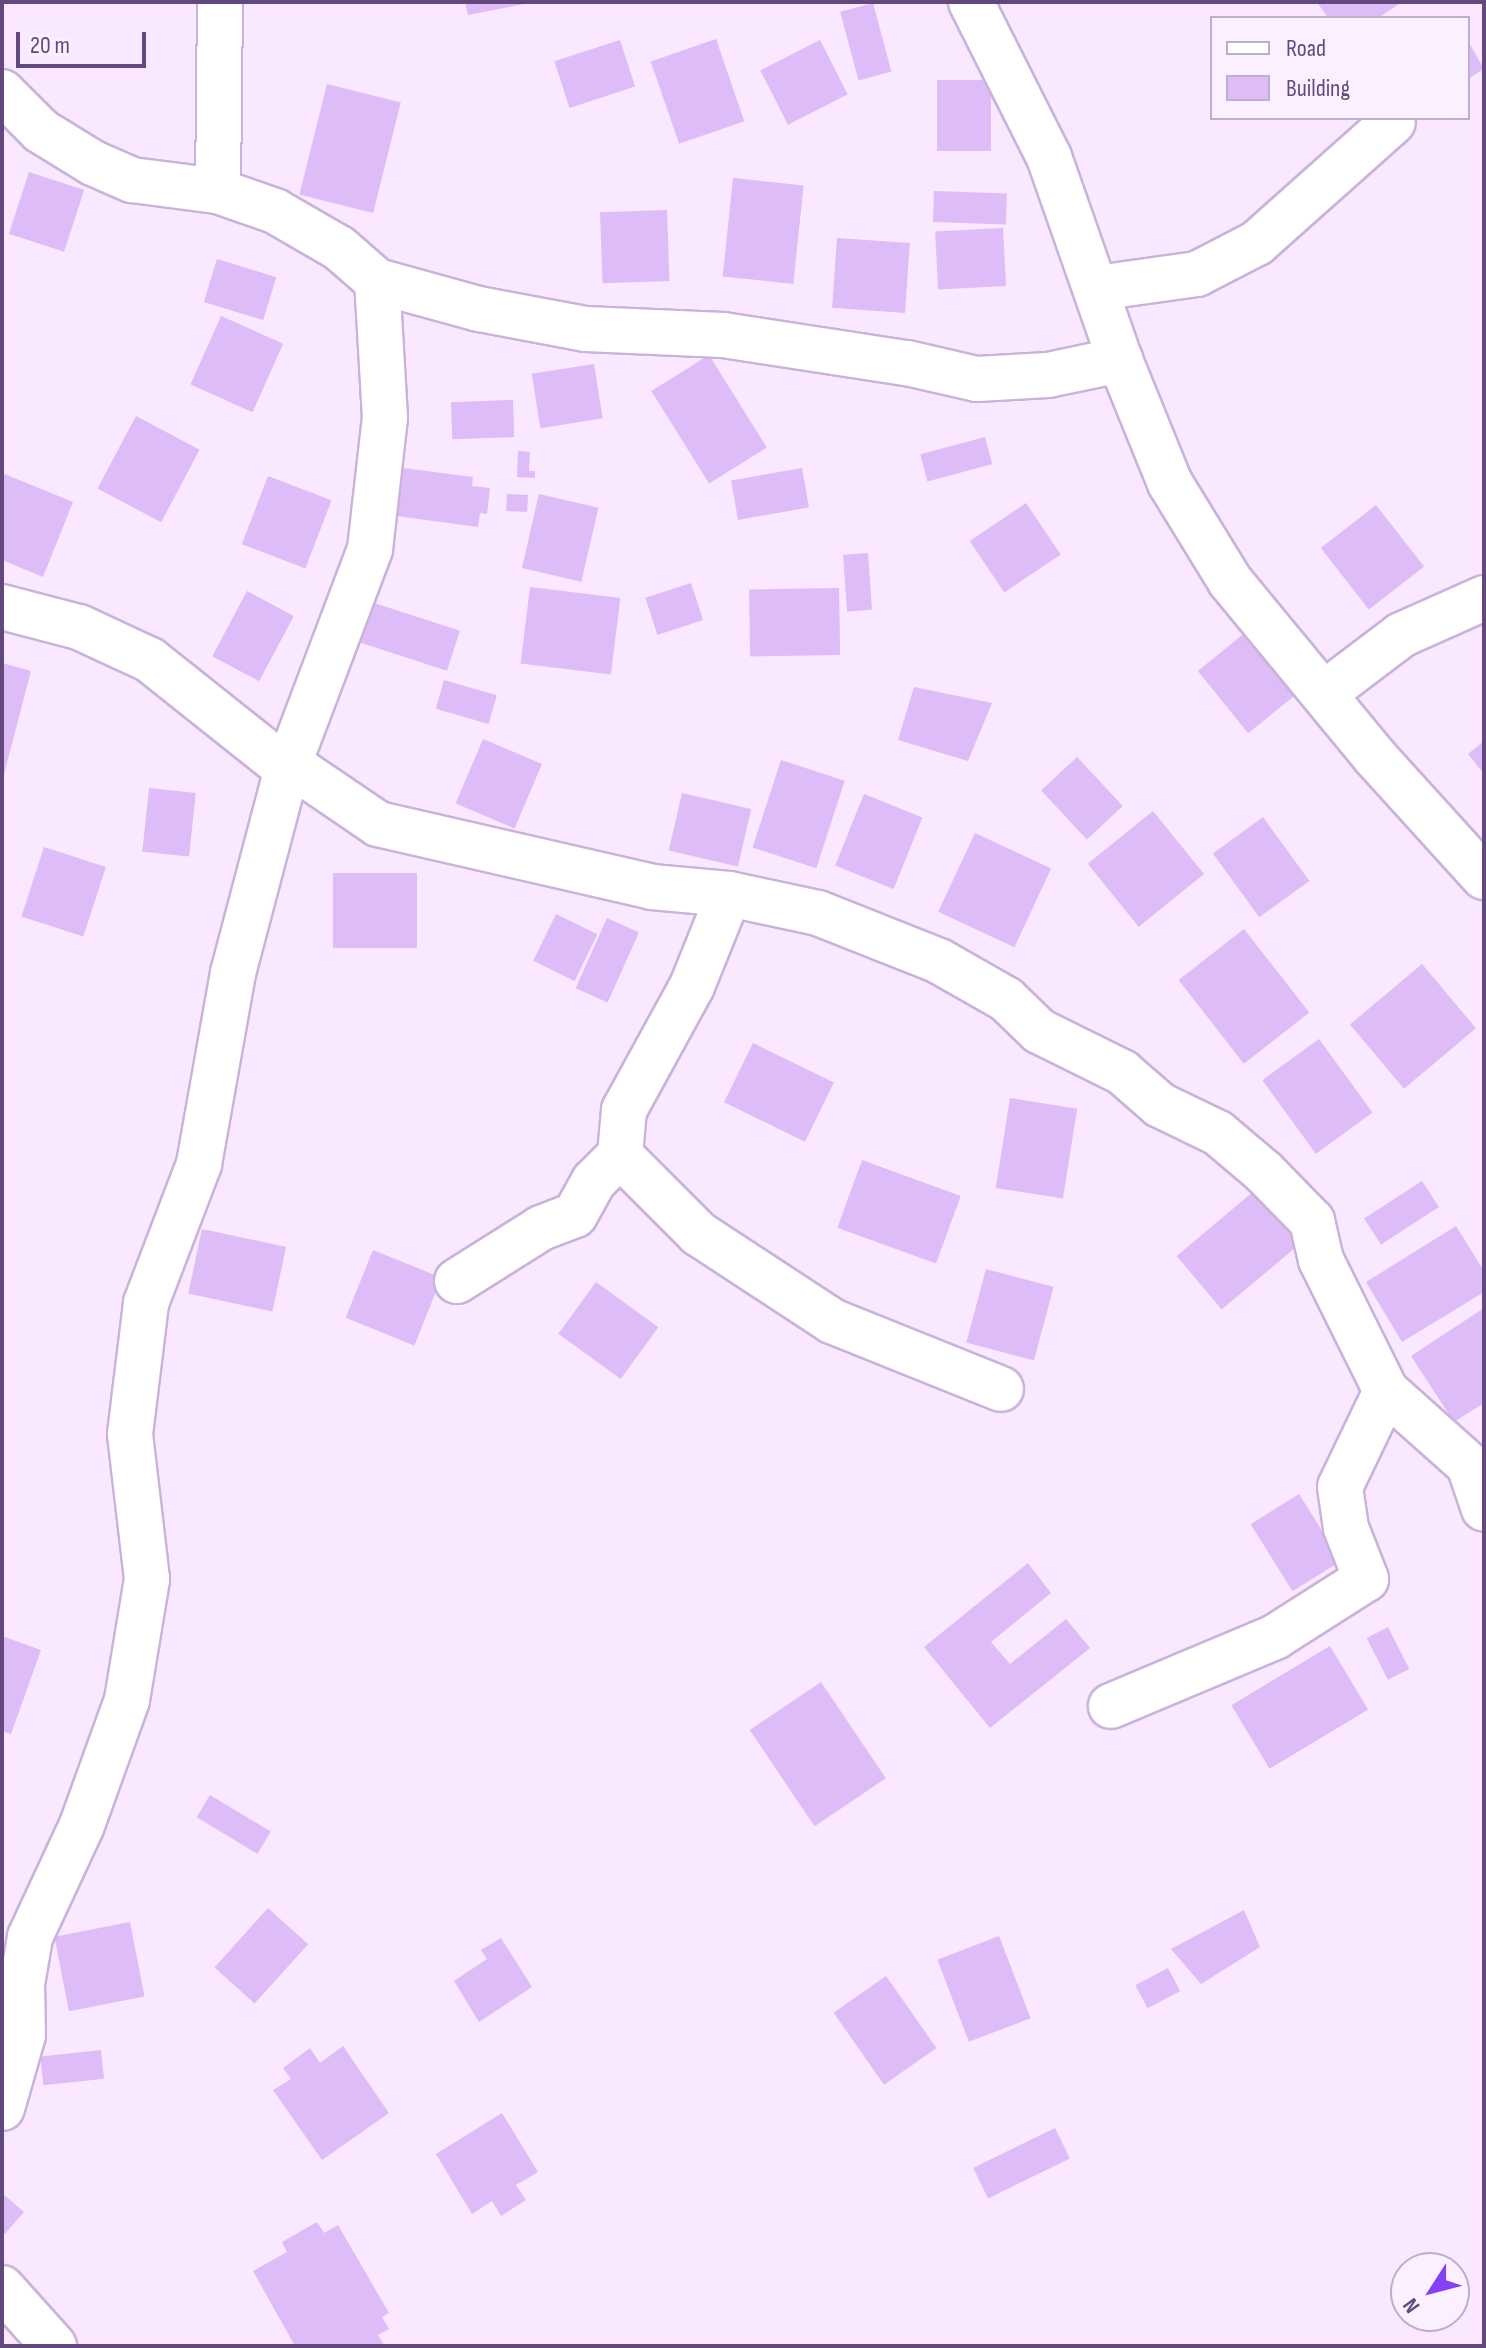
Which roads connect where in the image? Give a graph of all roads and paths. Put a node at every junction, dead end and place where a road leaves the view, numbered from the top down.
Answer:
1 (220, 2) edge
2 (971, 2) edge
3 (2, 92) edge
4 (1393, 122) dead end
5 (218, 191) junction
6 (377, 281) junction
7 (1097, 288) junction
8 (1120, 360) junction
9 (1484, 598) edge
10 (2, 607) edge
11 (1326, 692) junction
12 (287, 769) junction
13 (1484, 877) edge
14 (729, 894) junction
15 (620, 1155) junction
16 (457, 1281) dead end
17 (1001, 1389) dead end
18 (1386, 1391) junction
19 (1484, 1509) edge
20 (1111, 1706) dead end
21 (2, 2108) edge
22 (2, 2288) edge
23 (54, 2346) edge

1 - 5 street
2 - 7 street
3 - 5 street
4 - 7 street
5 - 6 street
6 - 8 street
6 - 12 street
7 - 8 street
8 - 11 street
9 - 11 street
10 - 12 street
11 - 13 street
12 - 14 street
12 - 21 street
14 - 15 street
14 - 18 street
15 - 16 street
15 - 17 street
18 - 19 street
18 - 20 street
22 - 23 street

